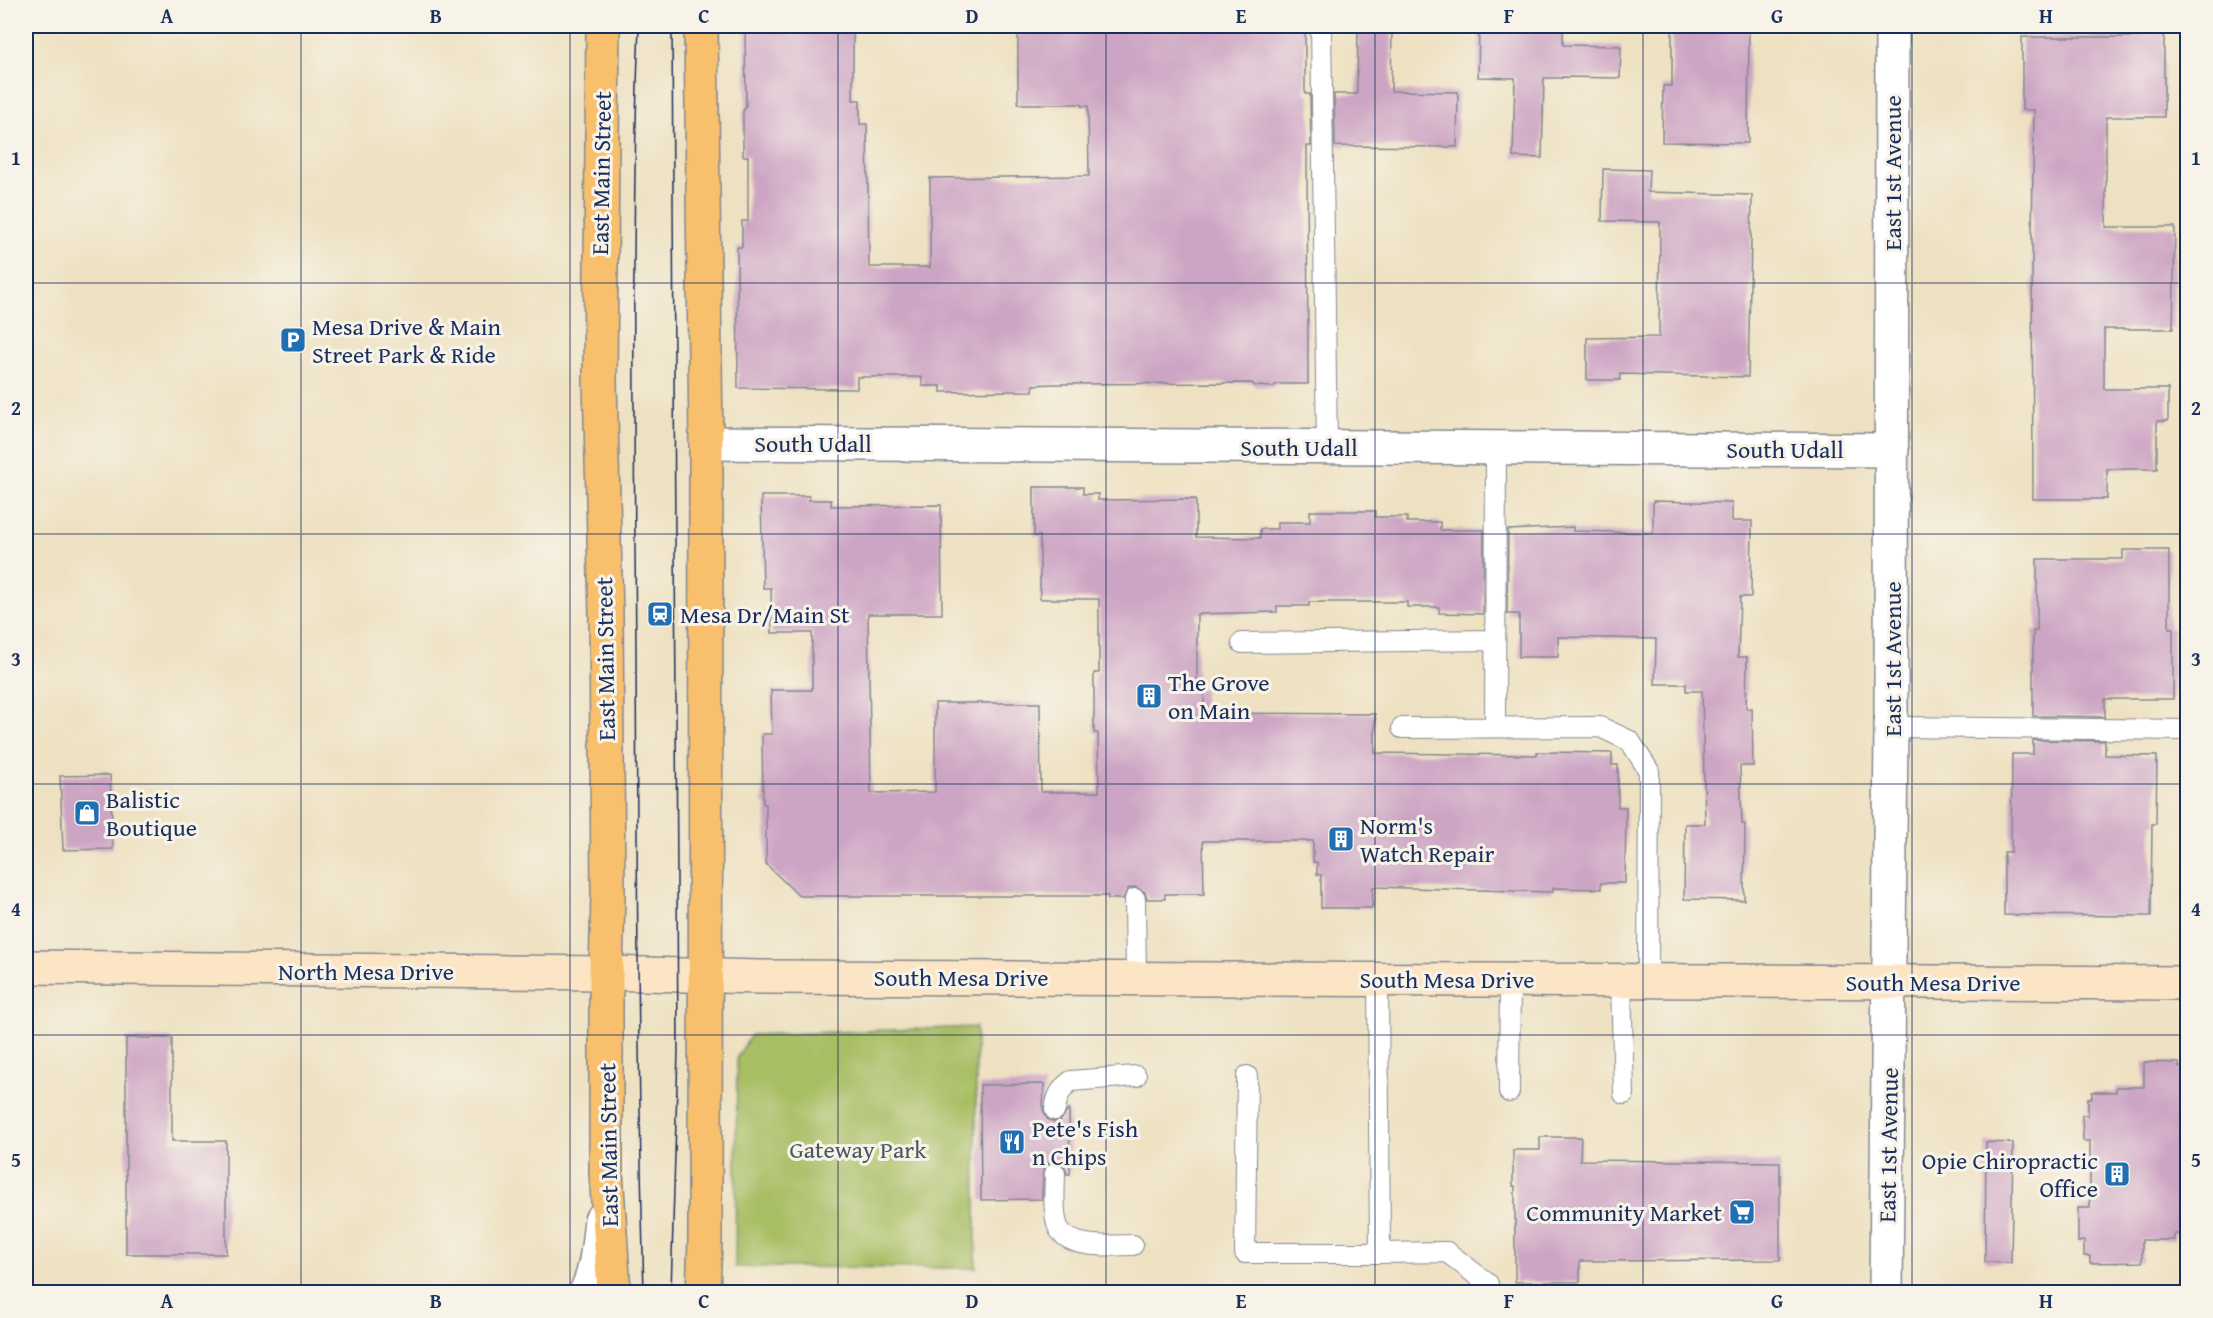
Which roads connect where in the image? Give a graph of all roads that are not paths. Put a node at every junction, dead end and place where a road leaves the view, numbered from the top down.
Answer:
1 (603, 26) edge
2 (701, 26) edge
3 (1322, 26) edge
4 (1892, 26) edge
5 (706, 443) junction
6 (1327, 447) junction
7 (1496, 449) junction
8 (1892, 450) junction
9 (1495, 640) junction
10 (1242, 643) dead end
11 (1495, 727) junction
12 (1891, 727) junction
13 (1402, 728) dead end
14 (2187, 730) edge
15 (1135, 898) dead end
16 (26, 967) edge
17 (606, 973) junction
18 (706, 976) junction
19 (1136, 978) junction
20 (1378, 979) junction
21 (1510, 980) junction
22 (1634, 980) junction
23 (1890, 981) junction
24 (2187, 983) edge
25 (1136, 1076) dead end
26 (1247, 1076) dead end
27 (1509, 1092) dead end
28 (1624, 1094) dead end
29 (1055, 1110) dead end
30 (606, 1171) junction
31 (1055, 1173) dead end
32 (1133, 1245) dead end
33 (1380, 1253) junction
34 (1488, 1284) dead end
35 (586, 1293) edge
36 (614, 1293) edge
37 (703, 1293) edge
38 (1886, 1293) edge

1 - 17 main road, East Main Street
2 - 5 main road
3 - 6 lane
4 - 8 street, East 1st Avenue
5 - 6 street, South Udall
5 - 18 main road
6 - 7 street, South Udall
7 - 8 street, South Udall
7 - 9 lane
8 - 12 street, East 1st Avenue
9 - 10 lane
9 - 11 lane
11 - 13 lane
11 - 22 lane
12 - 14 lane
12 - 23 street, East 1st Avenue
15 - 19 lane
16 - 17 main road, North Mesa Drive
17 - 18 main road, North Mesa Drive
17 - 30 main road, East Main Street
18 - 19 main road, South Mesa Drive
18 - 37 main road
19 - 20 main road, South Mesa Drive
20 - 21 main road, South Mesa Drive
20 - 33 lane
21 - 22 main road, South Mesa Drive
21 - 27 lane
22 - 23 main road, South Mesa Drive
22 - 28 lane
23 - 24 main road, South Mesa Drive
23 - 38 street, East 1st Avenue
25 - 29 lane
26 - 33 lane
30 - 35 street
30 - 36 main road, East Main Street
31 - 32 lane
33 - 34 lane

